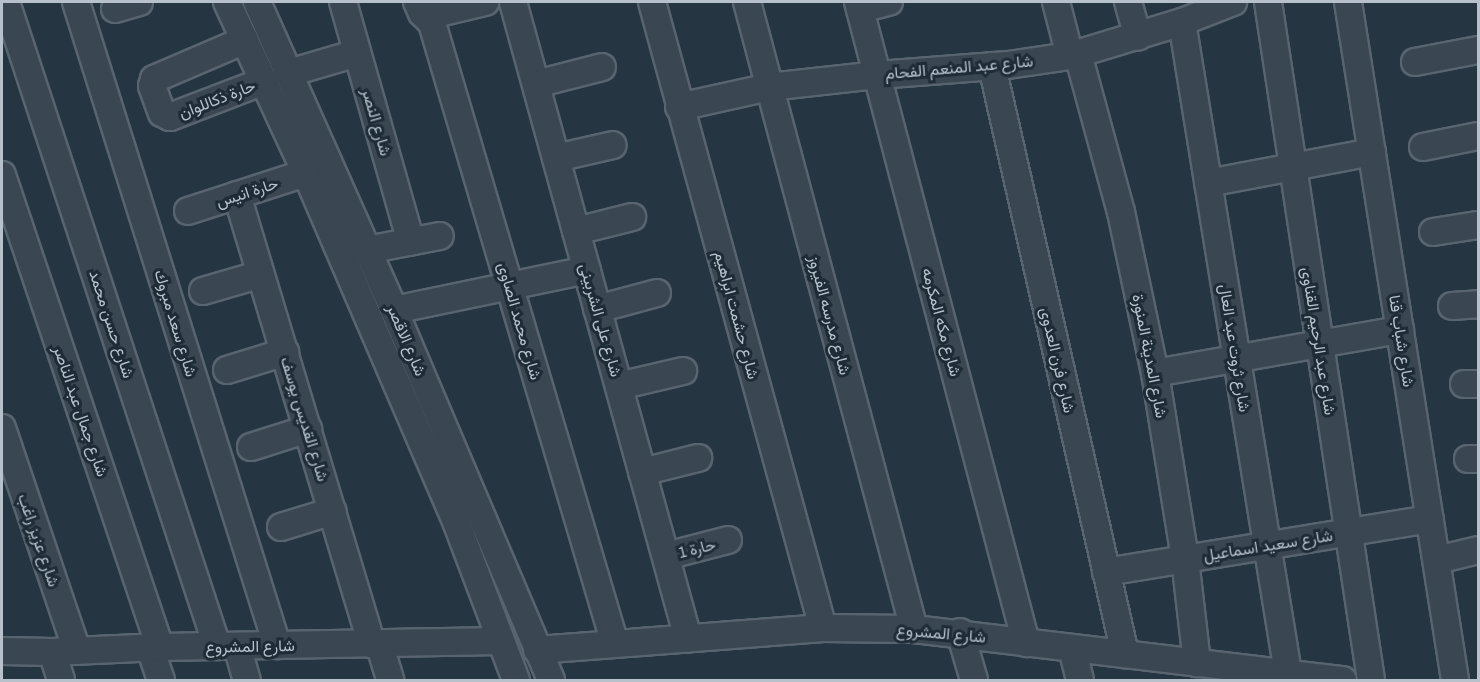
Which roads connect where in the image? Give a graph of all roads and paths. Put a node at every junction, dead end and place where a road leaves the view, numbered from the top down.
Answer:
1 (6, 2) edge
2 (76, 2) edge
3 (227, 2) edge
4 (261, 2) edge
5 (343, 2) edge
6 (484, 2) edge
7 (513, 2) edge
8 (652, 2) edge
9 (747, 2) edge
10 (889, 2) edge
11 (1056, 2) edge
12 (1128, 2) edge
13 (1268, 2) edge
14 (1348, 2) edge
15 (1220, 4) edge
16 (859, 5) edge
17 (422, 9) edge
18 (1182, 22) junction
19 (1137, 37) junction
20 (244, 40) junction
21 (1479, 50) edge
22 (357, 53) junction
23 (1074, 55) junction
24 (1415, 62) dead end
25 (992, 66) junction
26 (602, 67) dead end
27 (289, 73) junction
28 (878, 75) junction
29 (264, 81) junction
30 (536, 84) junction
31 (769, 87) junction
32 (679, 107) junction
33 (1479, 136) edge
34 (613, 145) dead end
35 (1423, 147) dead end
36 (1372, 152) junction
37 (556, 158) junction
38 (1293, 167) junction
39 (306, 173) junction
40 (2, 175) edge
41 (1208, 183) junction
42 (237, 195) junction
43 (188, 210) dead end
44 (632, 217) dead end
45 (1479, 225) edge
46 (576, 231) junction
47 (1433, 232) dead end
48 (440, 236) dead end
49 (411, 242) junction
50 (367, 250) junction
51 (587, 270) junction
52 (261, 274) junction
53 (509, 286) junction
54 (203, 291) dead end
55 (657, 293) dead end
56 (1479, 303) edge
57 (1452, 306) dead end
58 (597, 309) junction
59 (394, 310) junction
60 (1400, 330) junction
61 (1320, 344) junction
62 (285, 352) junction
63 (1236, 358) junction
64 (227, 370) dead end
65 (683, 370) dead end
66 (1155, 373) junction
67 (619, 386) junction
68 (2, 428) edge
69 (308, 429) junction
70 (251, 447) dead end
71 (698, 458) dead end
72 (642, 472) junction
73 (333, 511) junction
74 (1430, 519) junction
75 (281, 527) dead end
76 (1349, 532) junction
77 (728, 540) dead end
78 (1267, 545) junction
79 (1479, 550) edge
80 (666, 556) junction
81 (1185, 559) junction
82 (1437, 560) junction
83 (1106, 572) junction
84 (824, 628) junction
85 (914, 628) junction
86 (960, 632) junction
87 (688, 639) junction
88 (500, 641) junction
89 (376, 643) junction
90 (1026, 643) junction
91 (615, 644) junction
92 (277, 645) junction
93 (227, 646) junction
94 (155, 647) junction
95 (1072, 648) junction
96 (537, 650) junction
97 (2, 651) edge
98 (77, 651) junction
99 (52, 652) junction
100 (1125, 654) junction
101 (1197, 663) junction
102 (1171, 670) edge
103 (1288, 673) junction
104 (1256, 675) edge
105 (1337, 680) edge
106 (61, 681) edge
107 (161, 681) edge
108 (247, 681) edge
109 (390, 681) edge
110 (516, 681) edge
111 (551, 681) edge
112 (974, 681) edge
113 (1080, 681) edge
114 (1371, 681) edge
115 (1455, 681) edge

1 - 93 street, شارع حسن محمد
2 - 92 street, شارع سعد مبروك
3 - 20 street, شارع الاقصر
4 - 27 street, شارع الاقصر
5 - 22 street, شارع النصر
6 - 17 street
7 - 30 street, شارع على الشربينى
8 - 32 street, شارع حشمت ابراهيم
9 - 31 street, شارع مدرسه الفيروز
10 - 16 street
11 - 23 street, شارع المدينة المنورة
12 - 19 street
13 - 38 street, شارع عبد الرحيم القناوى
14 - 36 street, شارع شباب قنا
15 - 18 street, شارع عبد المنعم الفحام
16 - 28 street, شارع مكه المكرمه
17 - 53 street, شارع محمد الصاوى
18 - 19 street, شارع عبد المنعم الفحام
18 - 41 street, شارع ثروت عبد العال
19 - 23 street, شارع عبد المنعم الفحام
20 - 29 street, شارع الاقصر
20 - 29 street, حارة ذكاللوان
21 - 24 street
22 - 27 street
22 - 49 street, شارع النصر
23 - 25 street, شارع عبد المنعم الفحام
23 - 66 street, شارع المدينة المنورة
25 - 28 street, شارع عبد المنعم الفحام
25 - 83 street, شارع فرن العدوى
26 - 30 street
27 - 50 street, شارع الاقصر
28 - 31 street, شارع عبد المنعم الفحام
28 - 90 street, شارع مكه المكرمه
29 - 39 street, شارع الاقصر
30 - 37 street, شارع على الشربينى
31 - 32 street, شارع عبد المنعم الفحام
31 - 85 street, شارع مدرسه الفيروز
32 - 84 street, شارع حشمت ابراهيم
33 - 35 street
34 - 37 street
36 - 38 street
36 - 60 street, شارع شباب قنا
37 - 46 street, شارع على الشربينى
38 - 41 street
38 - 61 street, شارع عبد الرحيم القناوى
39 - 42 street, حارة انيس
39 - 88 street, شارع الاقصر
40 - 94 street, شارع جمال عبد الناصر
41 - 63 street, شارع ثروت عبد العال
42 - 43 street, حارة انيس
42 - 52 street, شارع القديس يوسف
44 - 46 street
45 - 47 street
46 - 51 street, شارع على الشربينى
48 - 49 street
49 - 50 street
50 - 59 street, شارع الاقصر
51 - 53 street
51 - 58 street, شارع على الشربينى
52 - 54 street
52 - 62 street, شارع القديس يوسف
53 - 59 street
53 - 91 street, شارع محمد الصاوى
55 - 58 street
56 - 57 street
58 - 67 street, شارع على الشربينى
59 - 96 street, شارع الاقصر
60 - 61 street
60 - 74 street, شارع شباب قنا
61 - 63 street
61 - 76 street, شارع عبد الرحيم القناوى
62 - 64 street
62 - 69 street, شارع القديس يوسف
63 - 66 street
63 - 78 street, شارع ثروت عبد العال
65 - 67 street
66 - 81 street, شارع المدينة المنورة
67 - 72 street, شارع على الشربينى
68 - 98 street, شارع عزيز راغب
69 - 70 street
69 - 73 street, شارع القديس يوسف
71 - 72 street
72 - 80 street, شارع على الشربينى
73 - 75 street
73 - 89 street, شارع القديس يوسف
74 - 76 street, شارع سعيد اسماعيل
74 - 82 street, شارع شباب قنا
76 - 78 street, شارع سعيد اسماعيل
76 - 114 street, شارع عبد الرحيم القناوى
77 - 80 street, حارة 1
78 - 81 street, شارع سعيد اسماعيل
78 - 103 street, شارع ثروت عبد العال
79 - 82 street
80 - 87 street, شارع على الشربينى
81 - 83 street, شارع سعيد اسماعيل
81 - 101 street, شارع المدينة المنورة
82 - 115 street, شارع شباب قنا
83 - 100 street, شارع فرن العدوى
84 - 85 street, شارع المشروع
84 - 87 street, شارع المشروع
85 - 86 street, شارع المشروع
86 - 90 street, شارع المشروع
86 - 112 street
87 - 91 street, شارع المشروع
88 - 89 street, شارع المشروع
88 - 110 street, شارع الاقصر
89 - 92 street, شارع المشروع
89 - 109 street, شارع القديس يوسف
90 - 95 street, شارع المشروع
91 - 96 street, شارع المشروع
92 - 93 street, شارع المشروع
93 - 94 street, شارع المشروع
93 - 108 street, شارع حسن محمد
94 - 98 street, شارع المشروع
94 - 107 street, شارع جمال عبد الناصر
95 - 100 street, شارع المشروع
95 - 113 street
96 - 111 street, شارع الاقصر
97 - 99 street, شارع المشروع
98 - 99 street, شارع المشروع
99 - 106 street
100 - 102 street, شارع المشروع
101 - 102 street, شارع المشروع
101 - 104 street, شارع المشروع
103 - 104 street, شارع المشروع
103 - 105 street, شارع المشروع

